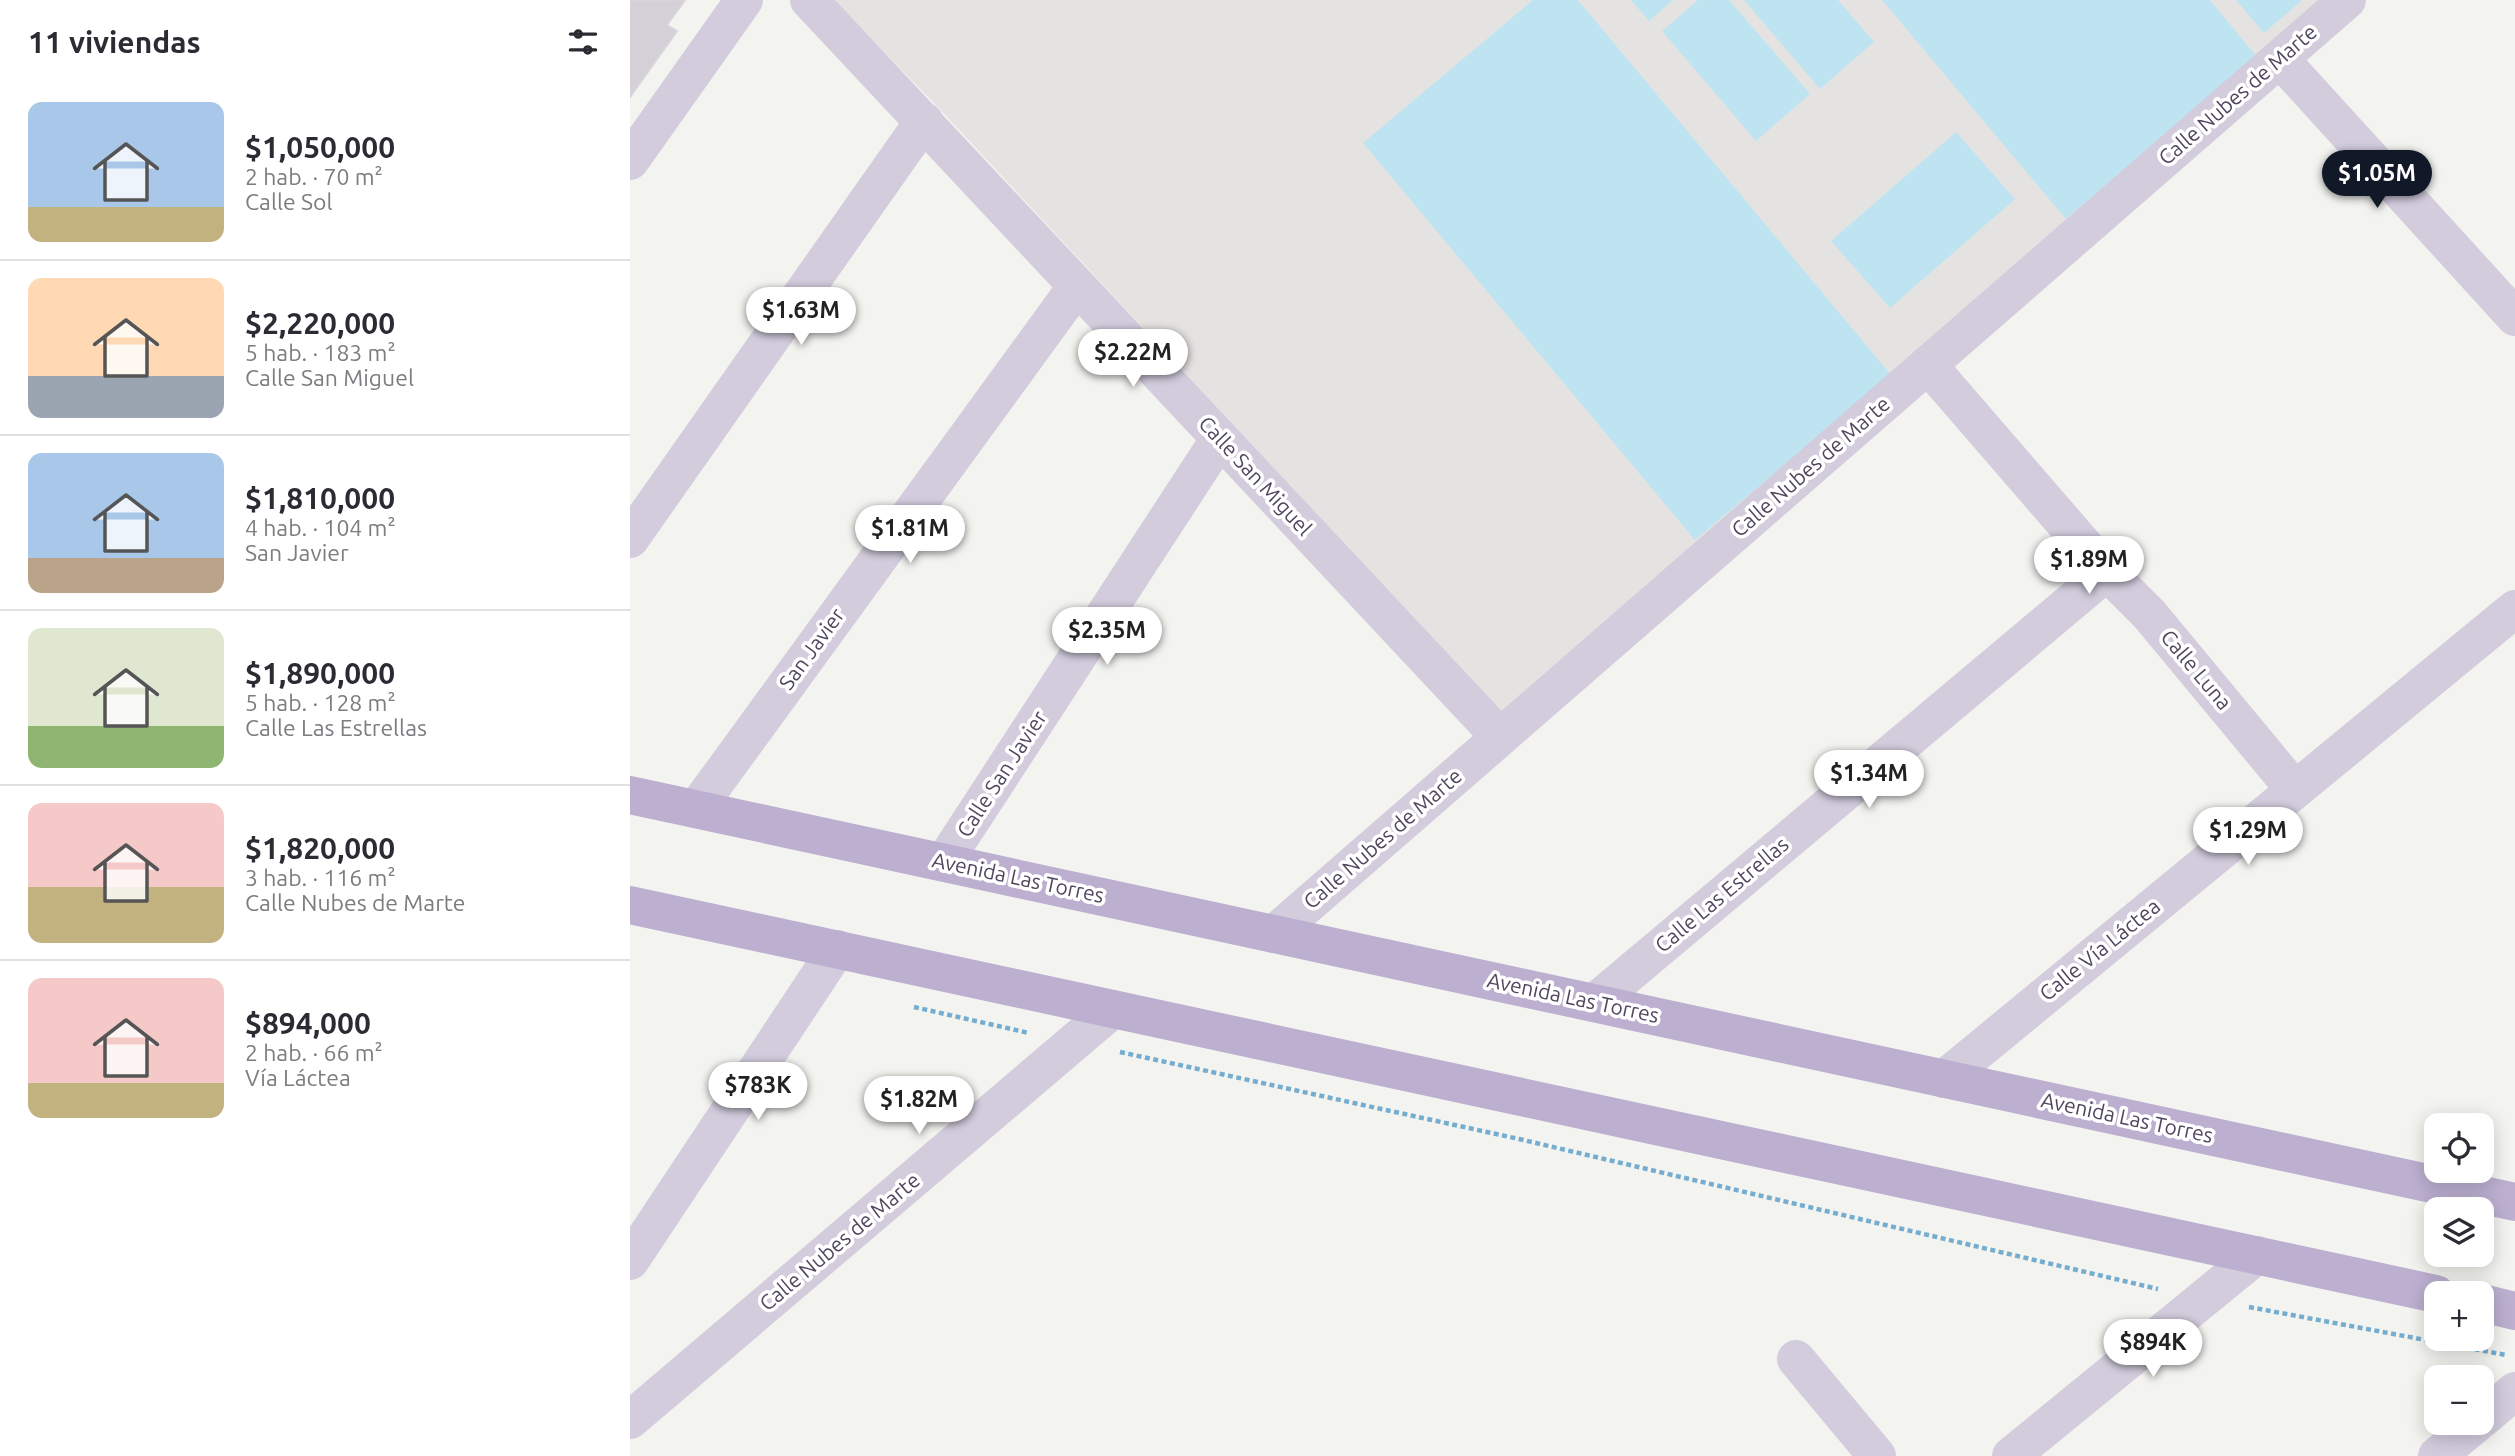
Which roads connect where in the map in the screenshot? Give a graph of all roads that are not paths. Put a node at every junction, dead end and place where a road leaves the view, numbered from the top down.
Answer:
1 (744, 0) edge
2 (809, 0) edge
3 (2347, 0) edge
4 (2280, 59) junction
5 (923, 121) junction
6 (630, 161) edge
7 (1077, 286) junction
8 (2513, 312) edge
9 (1928, 365) junction
10 (1220, 438) junction
11 (630, 538) edge
12 (2107, 572) junction
13 (2515, 609) edge
14 (1500, 737) junction
15 (2295, 790) junction
16 (630, 795) edge
17 (695, 809) junction
18 (944, 862) junction
19 (630, 905) edge
20 (1274, 934) junction
21 (837, 950) junction
22 (1594, 1003) junction
23 (1113, 1009) junction
24 (1944, 1079) junction
25 (2515, 1202) edge
26 (2257, 1255) junction
27 (630, 1261) edge
28 (2424, 1291) edge
29 (2494, 1306) edge
30 (2515, 1311) edge
31 (1796, 1359) dead end
32 (2515, 1391) edge
33 (2494, 1409) edge
34 (630, 1420) edge
35 (2462, 1435) edge
36 (1877, 1456) edge
37 (2011, 1456) edge
38 (2437, 1456) edge

1 - 6 street
2 - 5 street, Calle San Miguel
3 - 4 street, Calle Nubes de Marte
4 - 8 street
4 - 9 street, Calle Nubes de Marte
5 - 7 street, Calle San Miguel
5 - 11 street
7 - 10 street, Calle San Miguel
7 - 17 street, San Javier
9 - 12 street, Calle Luna
9 - 14 street, Calle Nubes de Marte
10 - 14 street, Calle San Miguel
10 - 18 street, Calle San Javier
12 - 15 street, Calle Luna
12 - 22 street, Calle Las Estrellas
13 - 15 street, Calle Vía Láctea
14 - 20 street, Calle Nubes de Marte
15 - 24 street, Calle Vía Láctea
16 - 17 main road, Avenida Las Torres
17 - 18 main road, Avenida Las Torres
18 - 20 main road, Avenida Las Torres
19 - 21 main road
20 - 22 main road, Avenida Las Torres
21 - 23 main road
21 - 27 street
22 - 24 main road, Avenida Las Torres
23 - 26 main road
23 - 34 street, Calle Nubes de Marte
24 - 25 main road, Avenida Las Torres
26 - 28 main road
26 - 37 street
29 - 30 main road
31 - 36 street
32 - 33 street
35 - 38 street

